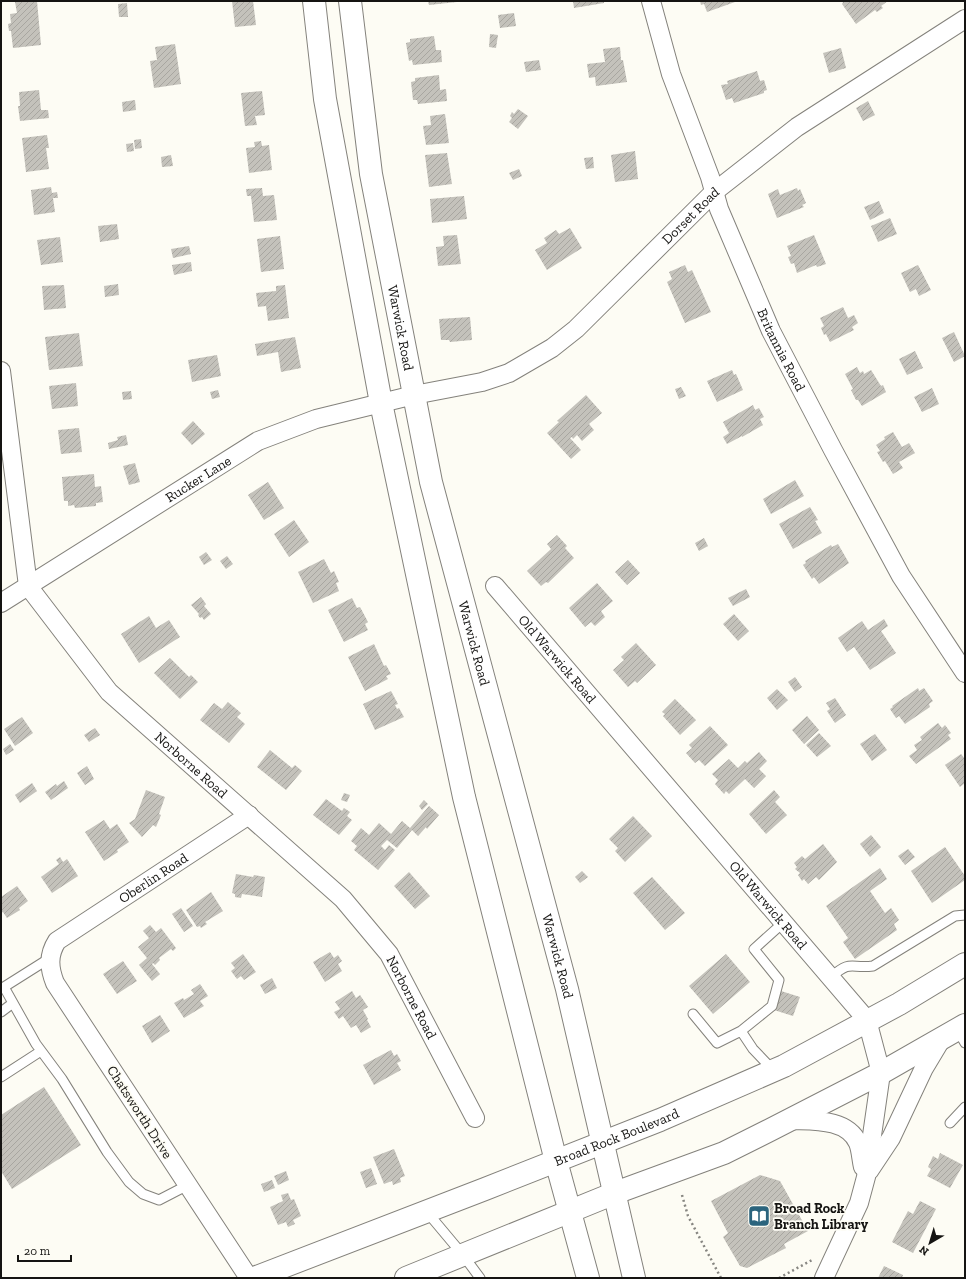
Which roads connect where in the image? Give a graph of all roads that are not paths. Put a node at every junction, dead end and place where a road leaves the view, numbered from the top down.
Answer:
1 (314, 1) edge
2 (350, 1) edge
3 (651, 1) edge
4 (965, 19) edge
5 (714, 192) junction
6 (1, 371) edge
7 (414, 395) junction
8 (381, 403) junction
9 (28, 586) junction
10 (495, 586) dead end
11 (1, 603) edge
12 (965, 673) edge
13 (249, 815) junction
14 (965, 915) edge
15 (784, 922) junction
16 (50, 958) junction
17 (965, 964) edge
18 (831, 977) junction
19 (13, 1003) junction
20 (1, 1012) edge
21 (693, 1014) dead end
22 (867, 1020) junction
23 (741, 1031) junction
24 (957, 1034) edge
25 (41, 1051) junction
26 (773, 1070) junction
27 (880, 1072) junction
28 (1, 1077) edge
29 (965, 1107) edge
30 (475, 1118) dead end
31 (791, 1120) junction
32 (950, 1123) dead end
33 (603, 1142) junction
34 (556, 1161) junction
35 (866, 1177) junction
36 (188, 1185) junction
37 (615, 1193) junction
38 (571, 1211) junction
39 (426, 1212) junction
40 (464, 1255) junction
41 (249, 1278) edge
42 (254, 1278) edge
43 (406, 1278) edge
44 (480, 1278) edge
45 (588, 1278) edge
46 (634, 1278) edge
47 (824, 1278) edge

1 - 8 main road
2 - 7 main road, Warwick Road
3 - 5 street, Britannia Road
4 - 5 street, Dorset Road
5 - 7 street, Dorset Road
5 - 12 street, Britannia Road
6 - 9 street
7 - 8 street, Rucker Lane
7 - 33 main road, Warwick Road
8 - 9 street, Rucker Lane
8 - 34 main road
9 - 11 street, Rucker Lane
9 - 13 street, Norborne Road
10 - 15 street, Old Warwick Road
13 - 16 street, Oberlin Road
13 - 30 street, Norborne Road
14 - 18 lane
15 - 18 street, Old Warwick Road
15 - 23 lane
16 - 19 lane
16 - 36 street, Chatsworth Drive
17 - 22 main road, Broad Rock Boulevard
18 - 22 street, Old Warwick Road
19 - 20 lane
19 - 25 lane
21 - 23 lane
22 - 26 main road, Broad Rock Boulevard
22 - 27 street, Old Warwick Road
23 - 26 lane
24 - 27 main road
24 - 35 street
25 - 28 lane
25 - 36 lane
26 - 33 main road, Broad Rock Boulevard
27 - 31 main road
27 - 35 street, Old Warwick Road
29 - 32 lane
31 - 35 street
31 - 37 main road
33 - 34 main road, Broad Rock Boulevard
33 - 37 main road, Warwick Road
34 - 38 main road
34 - 39 main road, Broad Rock Boulevard
35 - 47 street, Old Warwick Road
36 - 41 street, Chatsworth Drive
37 - 38 main road
37 - 46 main road, Warwick Road
38 - 40 main road
38 - 45 main road
39 - 40 lane
39 - 42 main road, Broad Rock Boulevard
40 - 43 main road
40 - 44 lane

